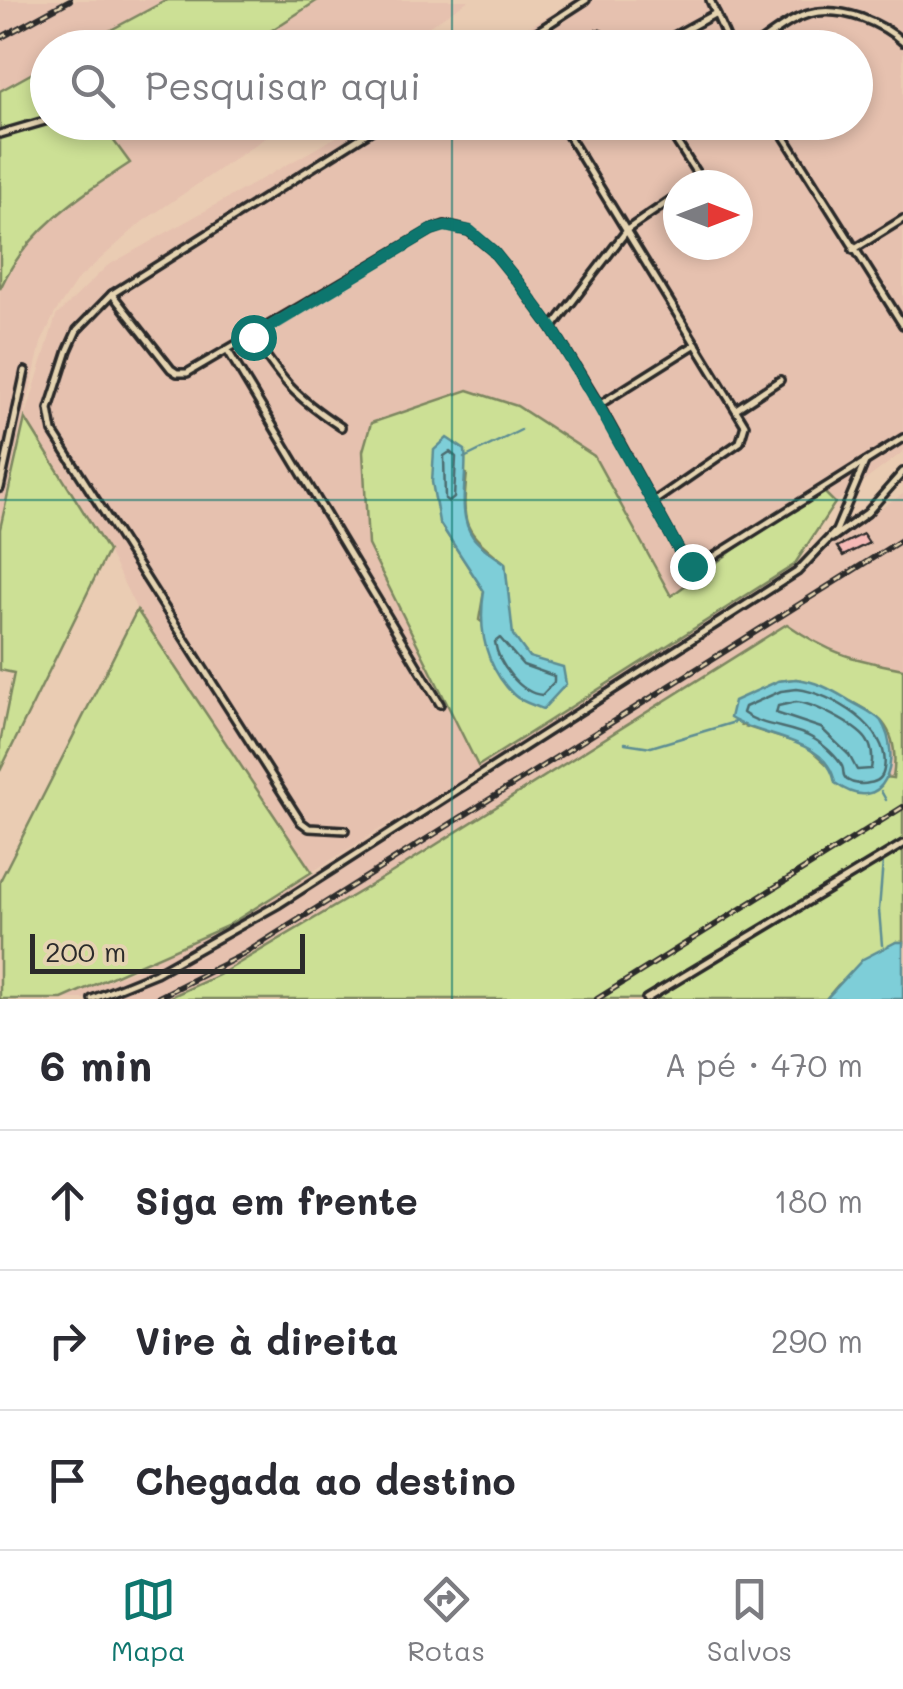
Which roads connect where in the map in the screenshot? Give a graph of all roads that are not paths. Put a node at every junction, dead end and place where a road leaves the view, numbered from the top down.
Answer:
1 (586, 0) edge
2 (710, 0) edge
3 (716, 12) junction
4 (539, 30) edge
5 (684, 30) edge
6 (724, 30) edge
7 (780, 30) edge
8 (903, 42) edge
9 (30, 125) edge
10 (0, 134) edge
11 (356, 140) edge
12 (571, 140) edge
13 (675, 140) edge
14 (786, 140) edge
15 (694, 170) edge
16 (663, 206) edge
17 (903, 219) edge
18 (628, 229) junction
19 (853, 250) junction
20 (112, 294) junction
21 (903, 325) edge
22 (552, 328) junction
23 (253, 337) junction
24 (696, 344) junction
25 (228, 352) junction
26 (25, 371) dead end
27 (780, 380) dead end
28 (598, 405) junction
29 (736, 409) junction
30 (341, 427) dead end
31 (903, 438) edge
32 (865, 462) junction
33 (903, 472) edge
34 (0, 488) edge
35 (653, 502) junction
36 (830, 540) junction
37 (440, 704) dead end
38 (345, 830) dead end
39 (903, 844) edge
40 (92, 999) edge
41 (646, 999) edge

1 - 4 lane
2 - 3 lane
3 - 5 lane
3 - 6 lane
7 - 8 lane
9 - 10 lane
11 - 20 lane
12 - 18 lane
13 - 15 lane
14 - 19 lane
16 - 18 lane
17 - 19 lane
18 - 22 lane
18 - 24 lane
19 - 21 lane
20 - 25 lane
20 - 38 lane
22 - 23 lane
22 - 28 lane
23 - 25 lane
23 - 30 lane
24 - 28 lane
24 - 29 lane
25 - 37 lane
26 - 34 lane
27 - 29 lane
28 - 35 lane
29 - 35 lane
31 - 32 lane
32 - 35 lane
32 - 36 lane
33 - 36 lane
36 - 40 lane
39 - 41 lane

